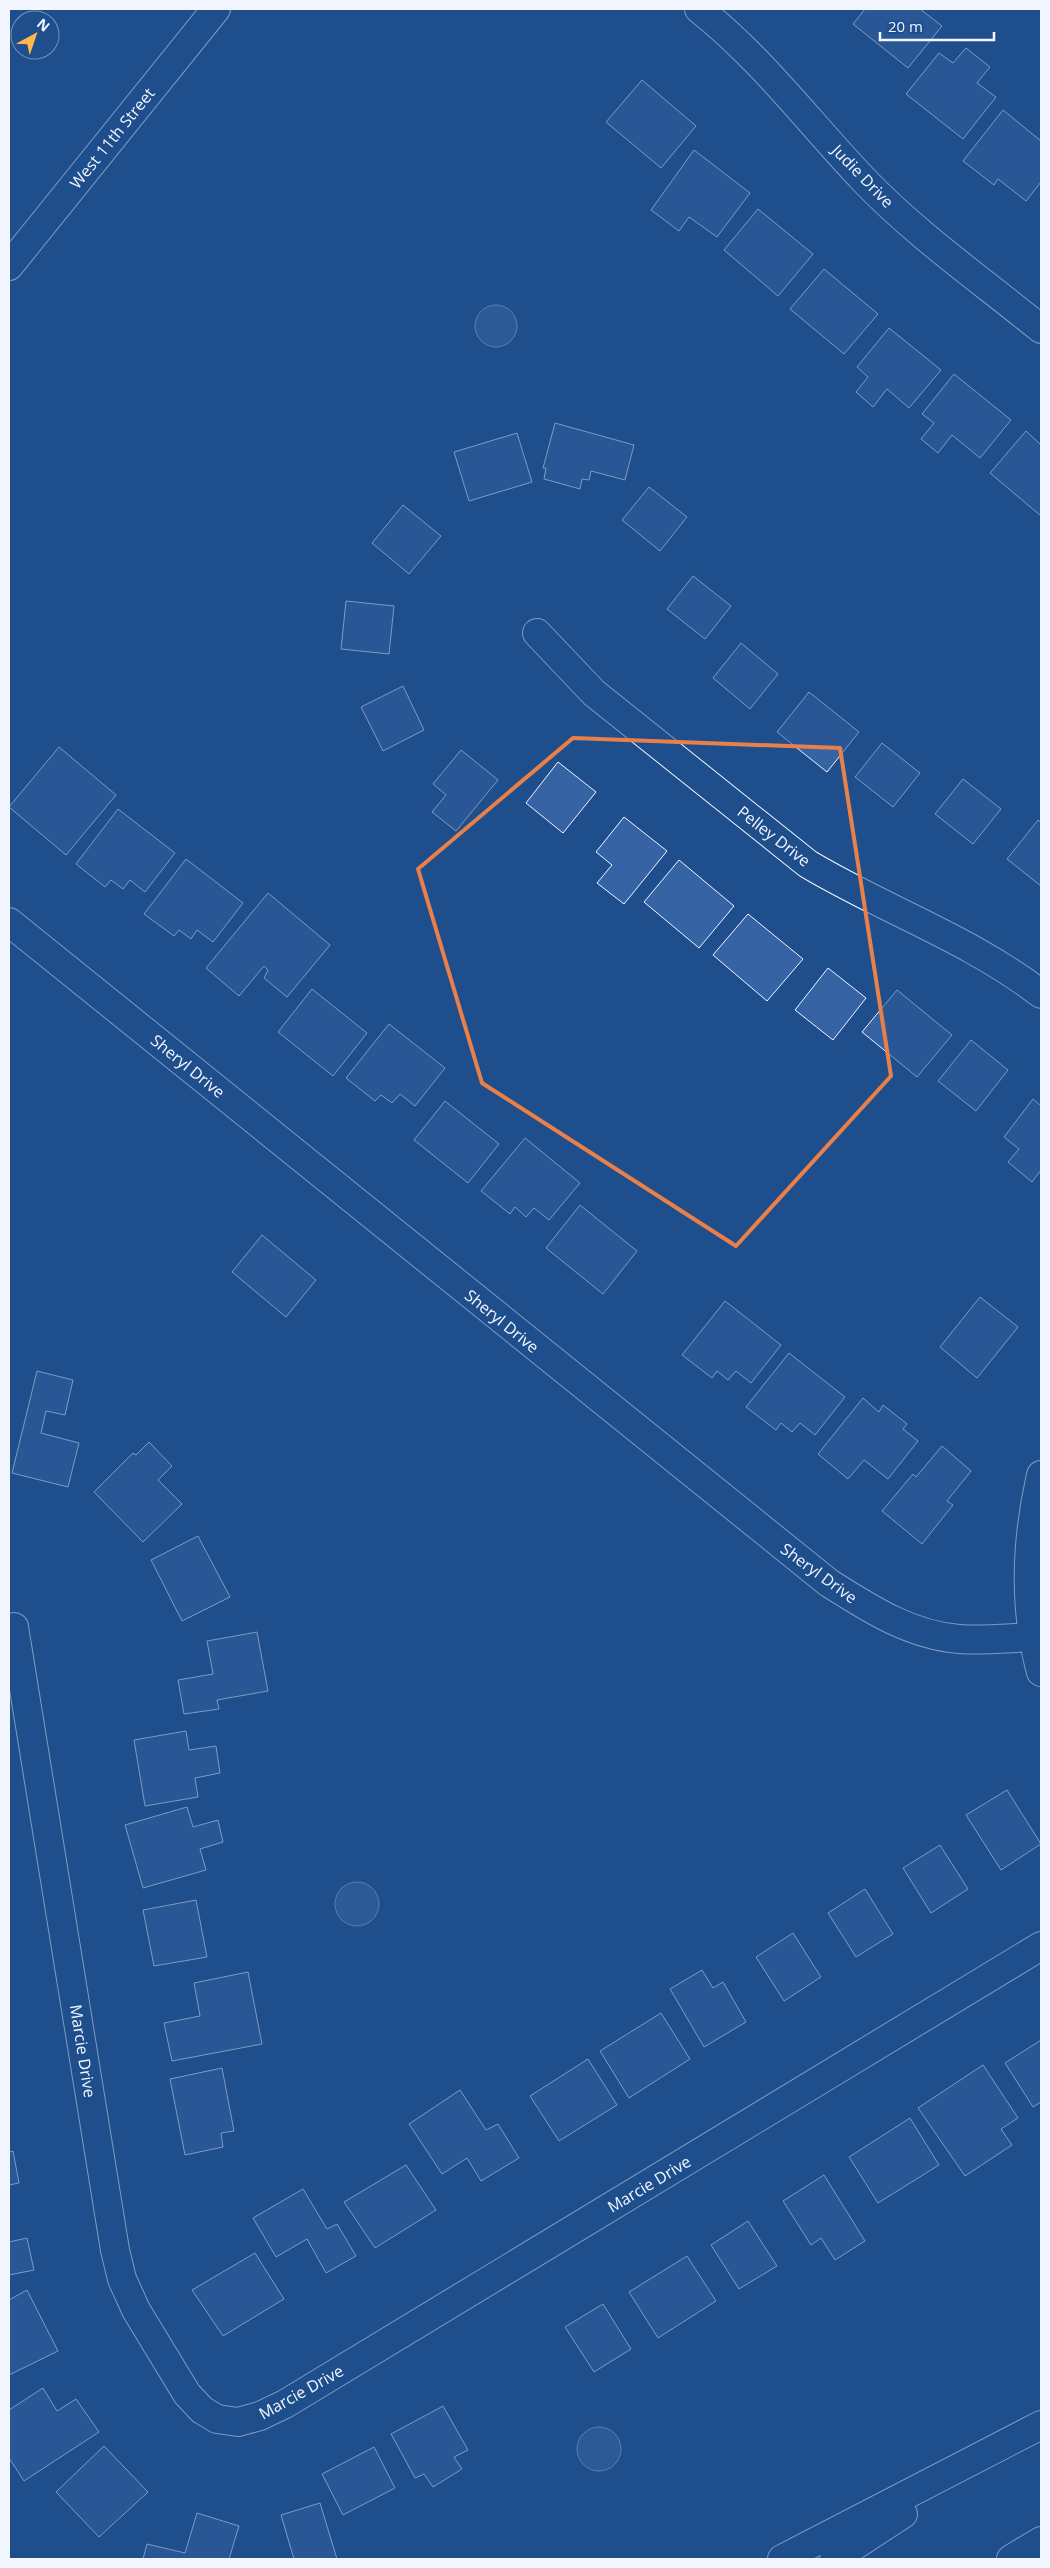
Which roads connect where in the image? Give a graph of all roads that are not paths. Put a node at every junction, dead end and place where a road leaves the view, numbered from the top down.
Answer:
1 (216, 9) edge
2 (699, 9) edge
3 (9, 266) edge
4 (1041, 329) edge
5 (537, 633) dead end
6 (9, 922) edge
7 (1041, 994) edge
8 (1041, 1475) edge
9 (14, 1627) dead end
10 (1032, 1637) junction
11 (1041, 1672) edge
12 (1041, 1946) edge
13 (1041, 2425) edge
14 (1041, 2541) edge
15 (782, 2559) edge
16 (834, 2559) edge
17 (1011, 2559) edge

1 - 3 main road, West 11th Street
2 - 4 main road, Judie Drive
5 - 7 main road, Pelley Drive
6 - 10 main road, Sheryl Drive
8 - 10 main road
9 - 12 main road, Marcie Drive
10 - 11 main road
13 - 15 main road
13 - 16 main road
14 - 17 main road

